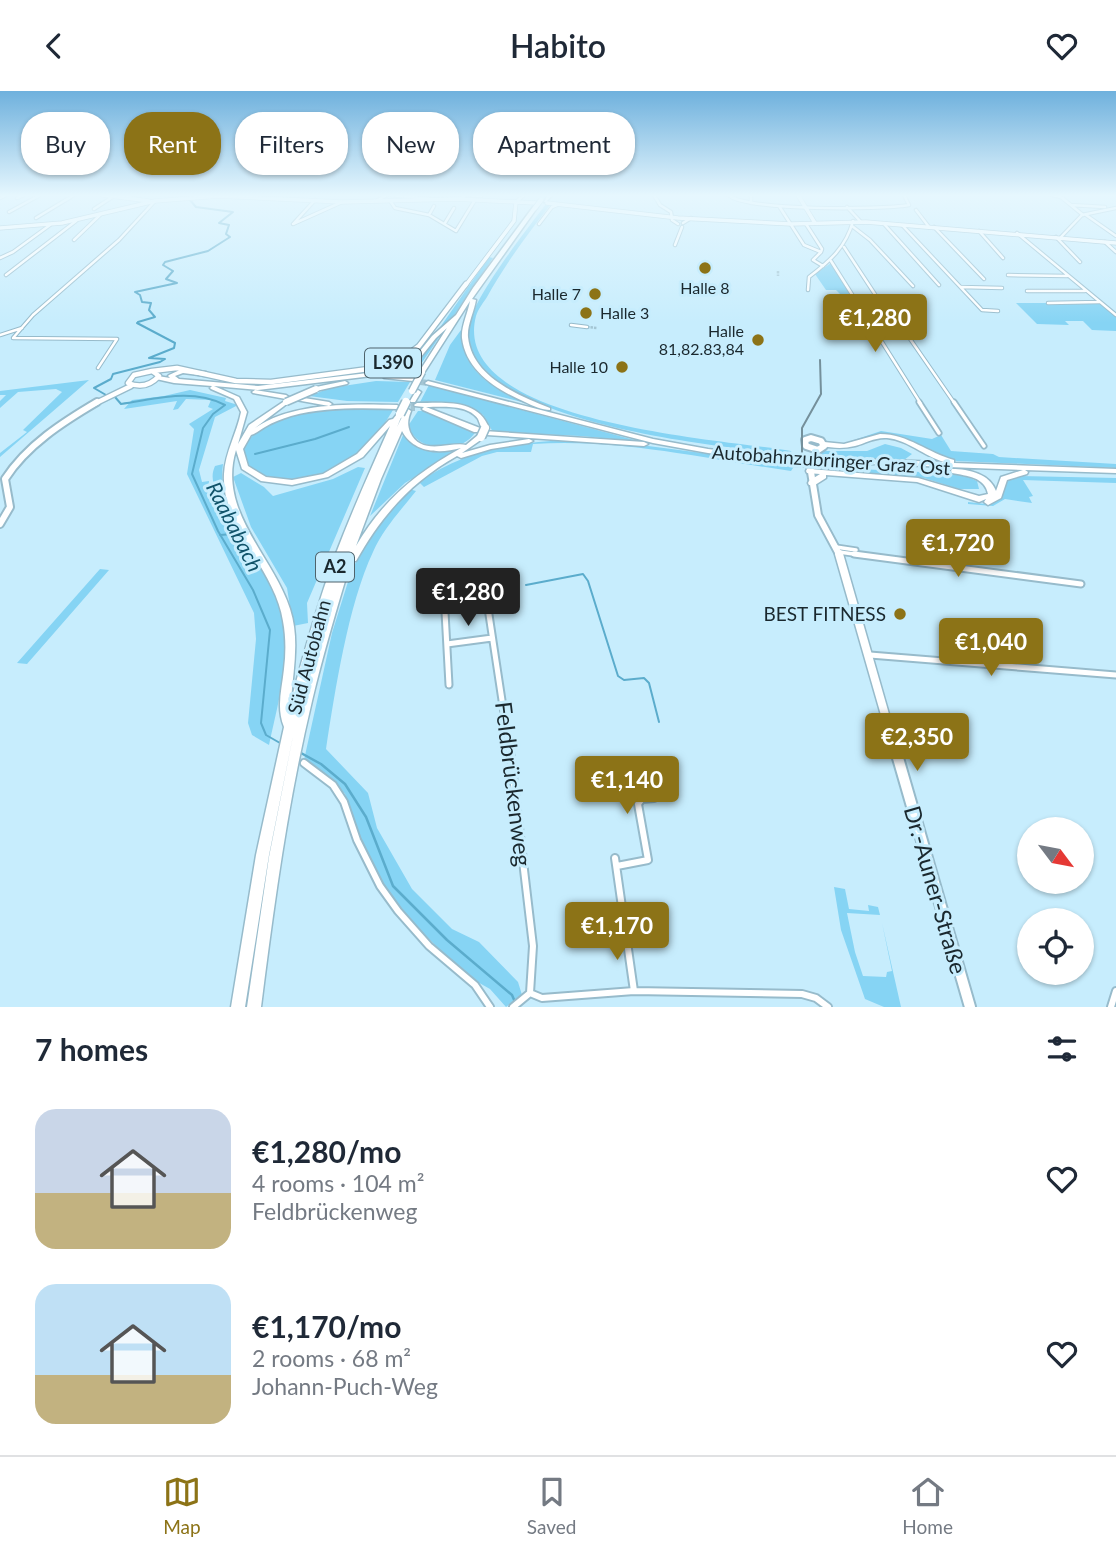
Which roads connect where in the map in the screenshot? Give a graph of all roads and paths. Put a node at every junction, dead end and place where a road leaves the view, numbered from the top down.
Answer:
1 (1058, 237) edge
2 (33, 238) edge
3 (54, 238) edge
4 (76, 238) edge
5 (121, 238) edge
6 (501, 238) edge
7 (516, 238) edge
8 (517, 238) edge
9 (677, 238) edge
10 (800, 238) edge
11 (817, 238) edge
12 (847, 238) edge
13 (865, 238) edge
14 (896, 238) edge
15 (914, 238) edge
16 (943, 238) edge
17 (985, 238) edge
18 (1022, 238) edge
19 (1067, 238) edge
20 (74, 240) dead end
21 (1105, 241) junction
22 (1116, 243) edge
23 (675, 245) dead end
24 (844, 247) junction
25 (1116, 252) edge
26 (818, 253) junction
27 (0, 258) edge
28 (1003, 258) dead end
29 (831, 261) junction
30 (1080, 262) dead end
31 (823, 266) junction
32 (6, 275) dead end
33 (1008, 275) dead end
34 (1066, 276) junction
35 (984, 279) dead end
36 (939, 285) dead end
37 (913, 286) dead end
38 (960, 287) junction
39 (1002, 288) dead end
40 (808, 290) dead end
41 (1027, 291) dead end
42 (1085, 291) junction
43 (473, 300) junction
44 (1099, 302) junction
45 (1048, 303) dead end
46 (998, 310) dead end
47 (457, 316) junction
48 (1116, 316) edge
49 (571, 325) dead end
50 (587, 327) tunnel mouth
51 (23, 328) junction
52 (0, 335) edge
53 (98, 368) dead end
54 (206, 374) junction
55 (155, 376) junction
56 (362, 377) junction
57 (427, 377) junction
58 (372, 378) junction
59 (181, 381) junction
60 (129, 384) junction
61 (245, 387) junction
62 (213, 388) junction
63 (314, 389) junction
64 (291, 398) junction
65 (356, 406) junction
66 (407, 408) junction
67 (569, 418) junction
68 (481, 432) junction
69 (939, 433) dead end
70 (581, 438) junction
71 (236, 446) junction
72 (984, 446) dead end
73 (708, 451) junction
74 (816, 451) junction
75 (787, 459) junction
76 (822, 462) junction
77 (898, 464) junction
78 (984, 467) junction
79 (430, 470) junction
80 (950, 470) junction
81 (1024, 472) junction
82 (1116, 473) edge
83 (811, 474) junction
84 (0, 524) edge
85 (837, 549) junction
86 (856, 550) dead end
87 (343, 575) junction
88 (1081, 584) dead end
89 (488, 608) dead end
90 (445, 613) dead end
91 (492, 638) junction
92 (447, 645) junction
93 (870, 655) junction
94 (1116, 675) edge
95 (449, 685) dead end
96 (295, 730) junction
97 (303, 763) dead end
98 (285, 777) junction
99 (654, 798) dead end
100 (634, 992) junction
101 (527, 995) junction
102 (1115, 995) edge
103 (238, 1007) edge
104 (254, 1007) edge
105 (490, 1007) edge
106 (513, 1007) edge
107 (828, 1007) edge
108 (970, 1007) edge
109 (1111, 1007) edge

1 - 30 street
2 - 27 street
3 - 32 street
4 - 20 street
5 - 51 street
6 - 54 main road, L390
7 - 47 highway, Süd Autobahn / A2
8 - 43 highway, Süd Autobahn / A2
9 - 23 street
10 - 26 street
11 - 26 street
12 - 24 street
13 - 37 street
14 - 36 street
15 - 38 street
16 - 35 street
17 - 28 street
18 - 34 street
19 - 21 main road
21 - 22 main road
21 - 25 street
24 - 29 street
24 - 72 street
26 - 31 street
29 - 31 street
29 - 69 street
31 - 40 street
33 - 34 street
34 - 42 street
38 - 39 street
38 - 46 street
41 - 42 street
42 - 44 street
43 - 57 highway, Süd Autobahn / A2
43 - 67 highway
44 - 45 street
44 - 48 street
47 - 56 highway
47 - 57 highway, Süd Autobahn / A2
49 - 50 street
51 - 52 street
51 - 53 street
54 - 55 main road, L390
54 - 59 highway
55 - 59 highway
55 - 60 main road, L390
55 - 60 main road, L390
55 - 62 highway
56 - 58 highway
56 - 61 highway
57 - 66 highway, Süd Autobahn / A2
57 - 67 highway, Autobahnzubringer Graz Ost
57 - 73 highway, Autobahnzubringer Graz Ost
58 - 63 highway
58 - 63 highway
59 - 61 highway
60 - 84 main road, L390
61 - 64 highway
62 - 64 highway
62 - 71 highway
63 - 64 highway, bridge
64 - 65 highway
64 - 66 highway
64 - 71 highway
65 - 66 highway
65 - 71 highway
66 - 68 highway
66 - 68 highway
66 - 68 highway
66 - 71 highway
66 - 87 highway, Süd Autobahn / A2
66 - 96 highway, Süd Autobahn / A2
67 - 75 highway, Autobahnzubringer Graz Ost
68 - 70 highway
68 - 79 highway
70 - 73 highway
70 - 79 highway
71 - 96 highway
73 - 75 highway, Autobahnzubringer Graz Ost
74 - 74 main road
74 - 77 highway
74 - 78 highway
75 - 76 highway, Autobahnzubringer Graz Ost, bridge
76 - 77 highway, Autobahnzubringer Graz Ost
76 - 80 highway, Autobahnzubringer Graz Ost
77 - 78 highway, Autobahnzubringer Graz Ost
78 - 82 highway, Autobahnzubringer Graz Ost
79 - 87 highway
80 - 81 highway, Autobahnzubringer Graz Ost
80 - 83 highway
81 - 82 highway, Autobahnzubringer Graz Ost
81 - 83 highway
83 - 85 main road, Dr.-Auner-Straße
85 - 86 street
85 - 88 street
85 - 93 main road, Dr.-Auner-Straße
87 - 96 highway, Süd Autobahn / A2
89 - 91 street, Feldbrückenweg
90 - 92 street
91 - 92 street
91 - 101 street, Feldbrückenweg
92 - 95 street
93 - 94 street
93 - 108 main road, Dr.-Auner-Straße
96 - 98 highway, Süd Autobahn / A2
97 - 105 street
98 - 103 highway, Süd Autobahn / A2
98 - 104 highway, Süd Autobahn / A2
99 - 100 street
100 - 101 street
100 - 107 street
101 - 106 street
102 - 109 street

